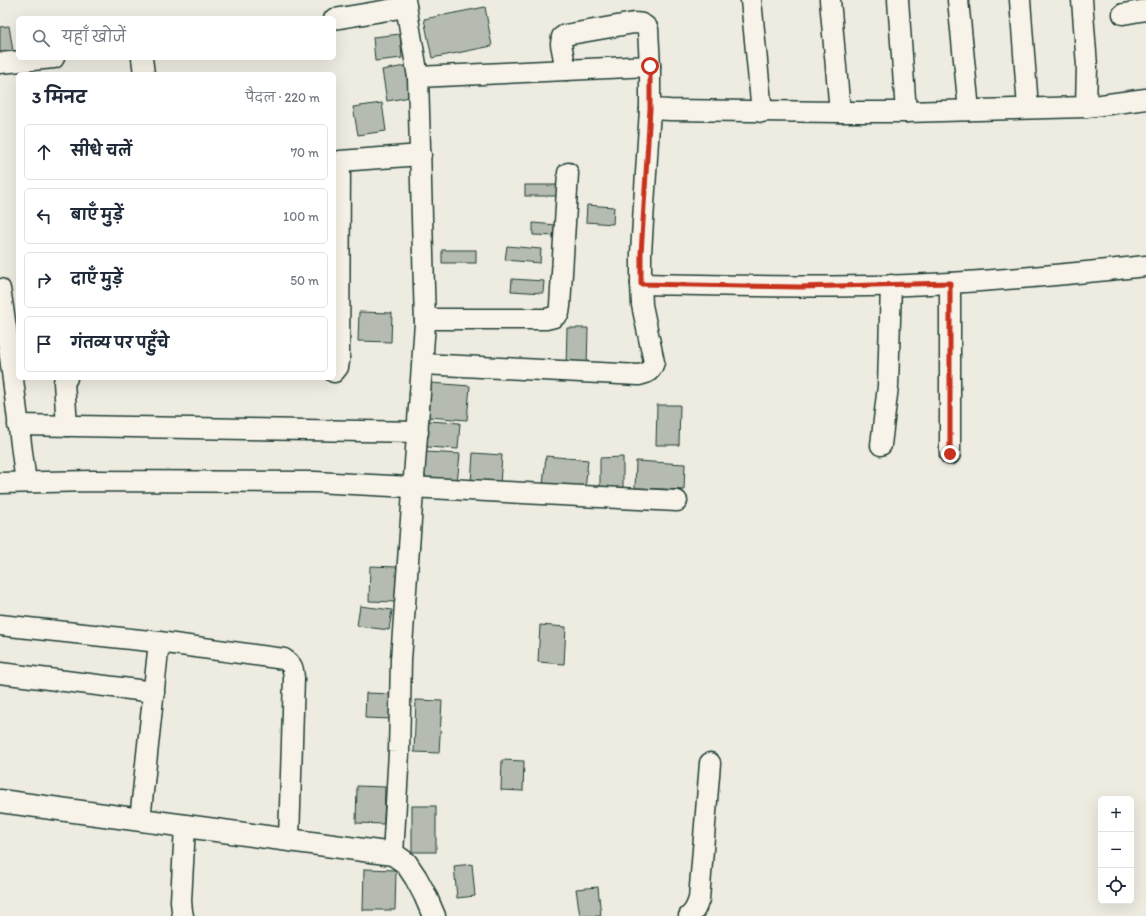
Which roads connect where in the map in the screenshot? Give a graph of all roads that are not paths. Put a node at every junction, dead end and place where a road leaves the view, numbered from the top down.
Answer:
1 (751, 0) edge
2 (830, 0) edge
3 (898, 0) edge
4 (958, 0) edge
5 (1020, 0) edge
6 (1082, 0) edge
7 (406, 4) edge
8 (1146, 10) edge
9 (1123, 14) dead end
10 (336, 19) edge
11 (32, 60) edge
12 (142, 60) edge
13 (0, 63) edge
14 (650, 66) junction
15 (566, 70) junction
16 (144, 72) edge
17 (418, 77) junction
18 (1146, 99) edge
19 (1086, 107) junction
20 (1028, 108) junction
21 (650, 109) junction
22 (969, 110) junction
23 (762, 112) junction
24 (840, 112) junction
25 (906, 112) junction
26 (421, 155) junction
27 (337, 161) edge
28 (568, 173) dead end
29 (1146, 266) edge
30 (950, 283) junction
31 (641, 284) junction
32 (891, 285) junction
33 (0, 289) edge
34 (425, 319) junction
35 (423, 364) junction
36 (336, 370) edge
37 (65, 380) edge
38 (12, 416) edge
39 (67, 426) junction
40 (418, 432) junction
41 (881, 445) dead end
42 (950, 454) dead end
43 (26, 482) junction
44 (0, 483) edge
45 (413, 486) junction
46 (677, 501) dead end
47 (0, 625) edge
48 (159, 642) junction
49 (0, 673) edge
50 (154, 692) junction
51 (710, 763) dead end
52 (0, 801) edge
53 (140, 820) junction
54 (185, 826) junction
55 (289, 839) junction
56 (394, 854) junction
57 (183, 916) edge
58 (434, 916) edge
59 (689, 916) edge

1 - 23 street
2 - 24 street
3 - 25 street
4 - 22 street
5 - 20 street
6 - 19 street
7 - 10 street
7 - 17 street
8 - 9 street
11 - 13 street
12 - 16 street
14 - 15 street
14 - 15 street
14 - 21 street
15 - 17 street
17 - 26 street
18 - 19 street
19 - 20 street
20 - 22 street
21 - 23 street
21 - 31 street
22 - 25 street
23 - 24 street
24 - 25 street
26 - 27 street
26 - 34 street
27 - 36 street
28 - 34 street
29 - 30 street
30 - 32 street
30 - 42 street
31 - 32 street
31 - 35 street
32 - 41 street
33 - 38 street
34 - 35 street
35 - 40 street
37 - 39 street
38 - 39 street
38 - 43 street
39 - 40 street
40 - 45 street
43 - 44 street
43 - 45 street
45 - 46 street
45 - 56 street
47 - 48 street
48 - 50 street
48 - 55 street
49 - 50 street
50 - 53 street
51 - 59 street
52 - 53 street
53 - 54 street
54 - 55 street
54 - 57 street
55 - 56 street
56 - 58 street

